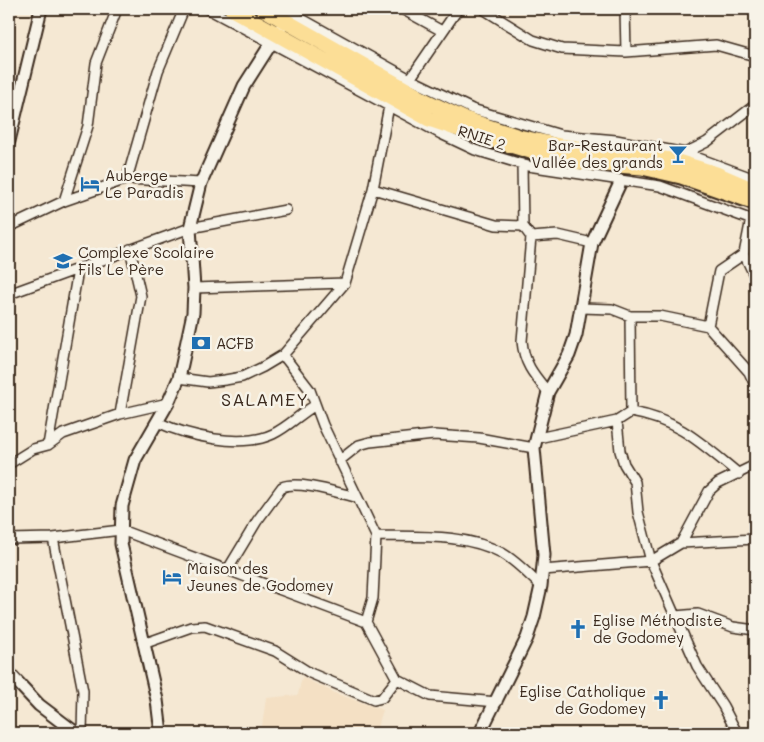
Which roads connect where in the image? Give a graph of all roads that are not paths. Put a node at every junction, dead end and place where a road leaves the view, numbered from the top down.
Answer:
1 (41, 9) edge
2 (117, 9) edge
3 (184, 9) edge
4 (208, 9) edge
5 (232, 9) edge
6 (264, 9) edge
7 (402, 9) edge
8 (458, 9) edge
9 (483, 9) edge
10 (625, 9) edge
11 (288, 13) edge
12 (442, 32) junction
13 (274, 39) junction
14 (626, 52) junction
15 (755, 56) edge
16 (410, 79) junction
17 (755, 105) edge
18 (390, 106) junction
19 (12, 111) edge
20 (9, 141) edge
21 (686, 153) junction
22 (522, 164) junction
23 (128, 178) junction
24 (755, 179) edge
25 (621, 181) junction
26 (201, 183) junction
27 (373, 189) junction
28 (755, 190) edge
29 (64, 202) junction
30 (755, 202) edge
31 (286, 210) dead end
32 (753, 220) edge
33 (523, 226) junction
34 (9, 227) edge
35 (190, 228) junction
36 (532, 236) junction
37 (592, 243) junction
38 (130, 249) junction
39 (744, 254) junction
40 (78, 270) junction
41 (755, 277) edge
42 (345, 283) junction
43 (194, 288) junction
44 (9, 294) edge
45 (581, 308) junction
46 (630, 316) junction
47 (708, 326) junction
48 (283, 355) junction
49 (179, 378) junction
50 (755, 385) edge
51 (548, 392) junction
52 (168, 403) junction
53 (314, 406) junction
54 (631, 412) junction
55 (120, 414) junction
56 (617, 421) junction
57 (157, 422) junction
58 (536, 443) junction
59 (48, 445) junction
60 (339, 461) junction
61 (9, 464) edge
62 (755, 465) edge
63 (738, 474) junction
64 (356, 497) junction
65 (121, 530) junction
66 (376, 536) junction
67 (53, 538) junction
68 (9, 539) edge
69 (755, 539) edge
70 (680, 543) junction
71 (651, 561) junction
72 (228, 569) junction
73 (543, 570) junction
74 (541, 586) junction
75 (675, 616) junction
76 (366, 622) junction
77 (755, 630) edge
78 (143, 644) junction
79 (9, 673) edge
80 (398, 679) junction
81 (498, 702) junction
82 (75, 732) edge
83 (161, 733) edge
84 (480, 733) edge
85 (737, 733) edge

1 - 19 main road
2 - 29 street
3 - 23 street
4 - 13 street
5 - 13 highway, RNIE 2 / RNIE 2
6 - 11 highway, RNIE 2 / RNIE 2
7 - 12 street
8 - 12 street
9 - 14 street
10 - 14 street
11 - 13 main road
11 - 16 street
11 - 28 highway, RNIE 2 / RNIE 2
12 - 16 street
13 - 18 street
13 - 26 main road
13 - 30 highway, RNIE 2 / RNIE 2
14 - 15 street
16 - 21 street
17 - 21 street
18 - 22 street
18 - 27 street
19 - 20 main road
21 - 24 street
22 - 25 street
22 - 33 street
23 - 26 street
23 - 29 street
25 - 32 street
25 - 37 main road
26 - 35 main road
27 - 33 street
27 - 42 street
29 - 34 street
31 - 35 street
32 - 39 street
33 - 36 street
35 - 38 street
35 - 43 main road
36 - 37 street
36 - 51 street
37 - 45 main road
38 - 40 street
38 - 55 street
39 - 41 street
39 - 47 street
40 - 44 street
40 - 59 street
42 - 43 street
42 - 48 street
43 - 49 main road
45 - 46 street
45 - 51 main road
46 - 47 street
46 - 54 street
47 - 50 street
48 - 49 street
48 - 53 street
49 - 52 main road
51 - 58 main road
52 - 55 street
52 - 57 main road
53 - 57 street
53 - 60 street
54 - 56 street
54 - 63 street
55 - 59 street
56 - 58 street
56 - 71 street
57 - 65 main road
58 - 60 street
58 - 73 main road
59 - 61 street
60 - 64 street
62 - 63 street
63 - 70 street
64 - 66 street
64 - 72 street
65 - 67 street
65 - 72 street
65 - 78 main road
66 - 74 street
66 - 76 street
67 - 68 street
67 - 82 street
69 - 70 street
70 - 71 street
71 - 73 street
71 - 75 street
72 - 76 street
73 - 74 main road
74 - 81 main road
75 - 77 street
75 - 85 street
76 - 80 street
78 - 80 street
78 - 83 main road
79 - 82 main road
80 - 81 street
81 - 84 main road

